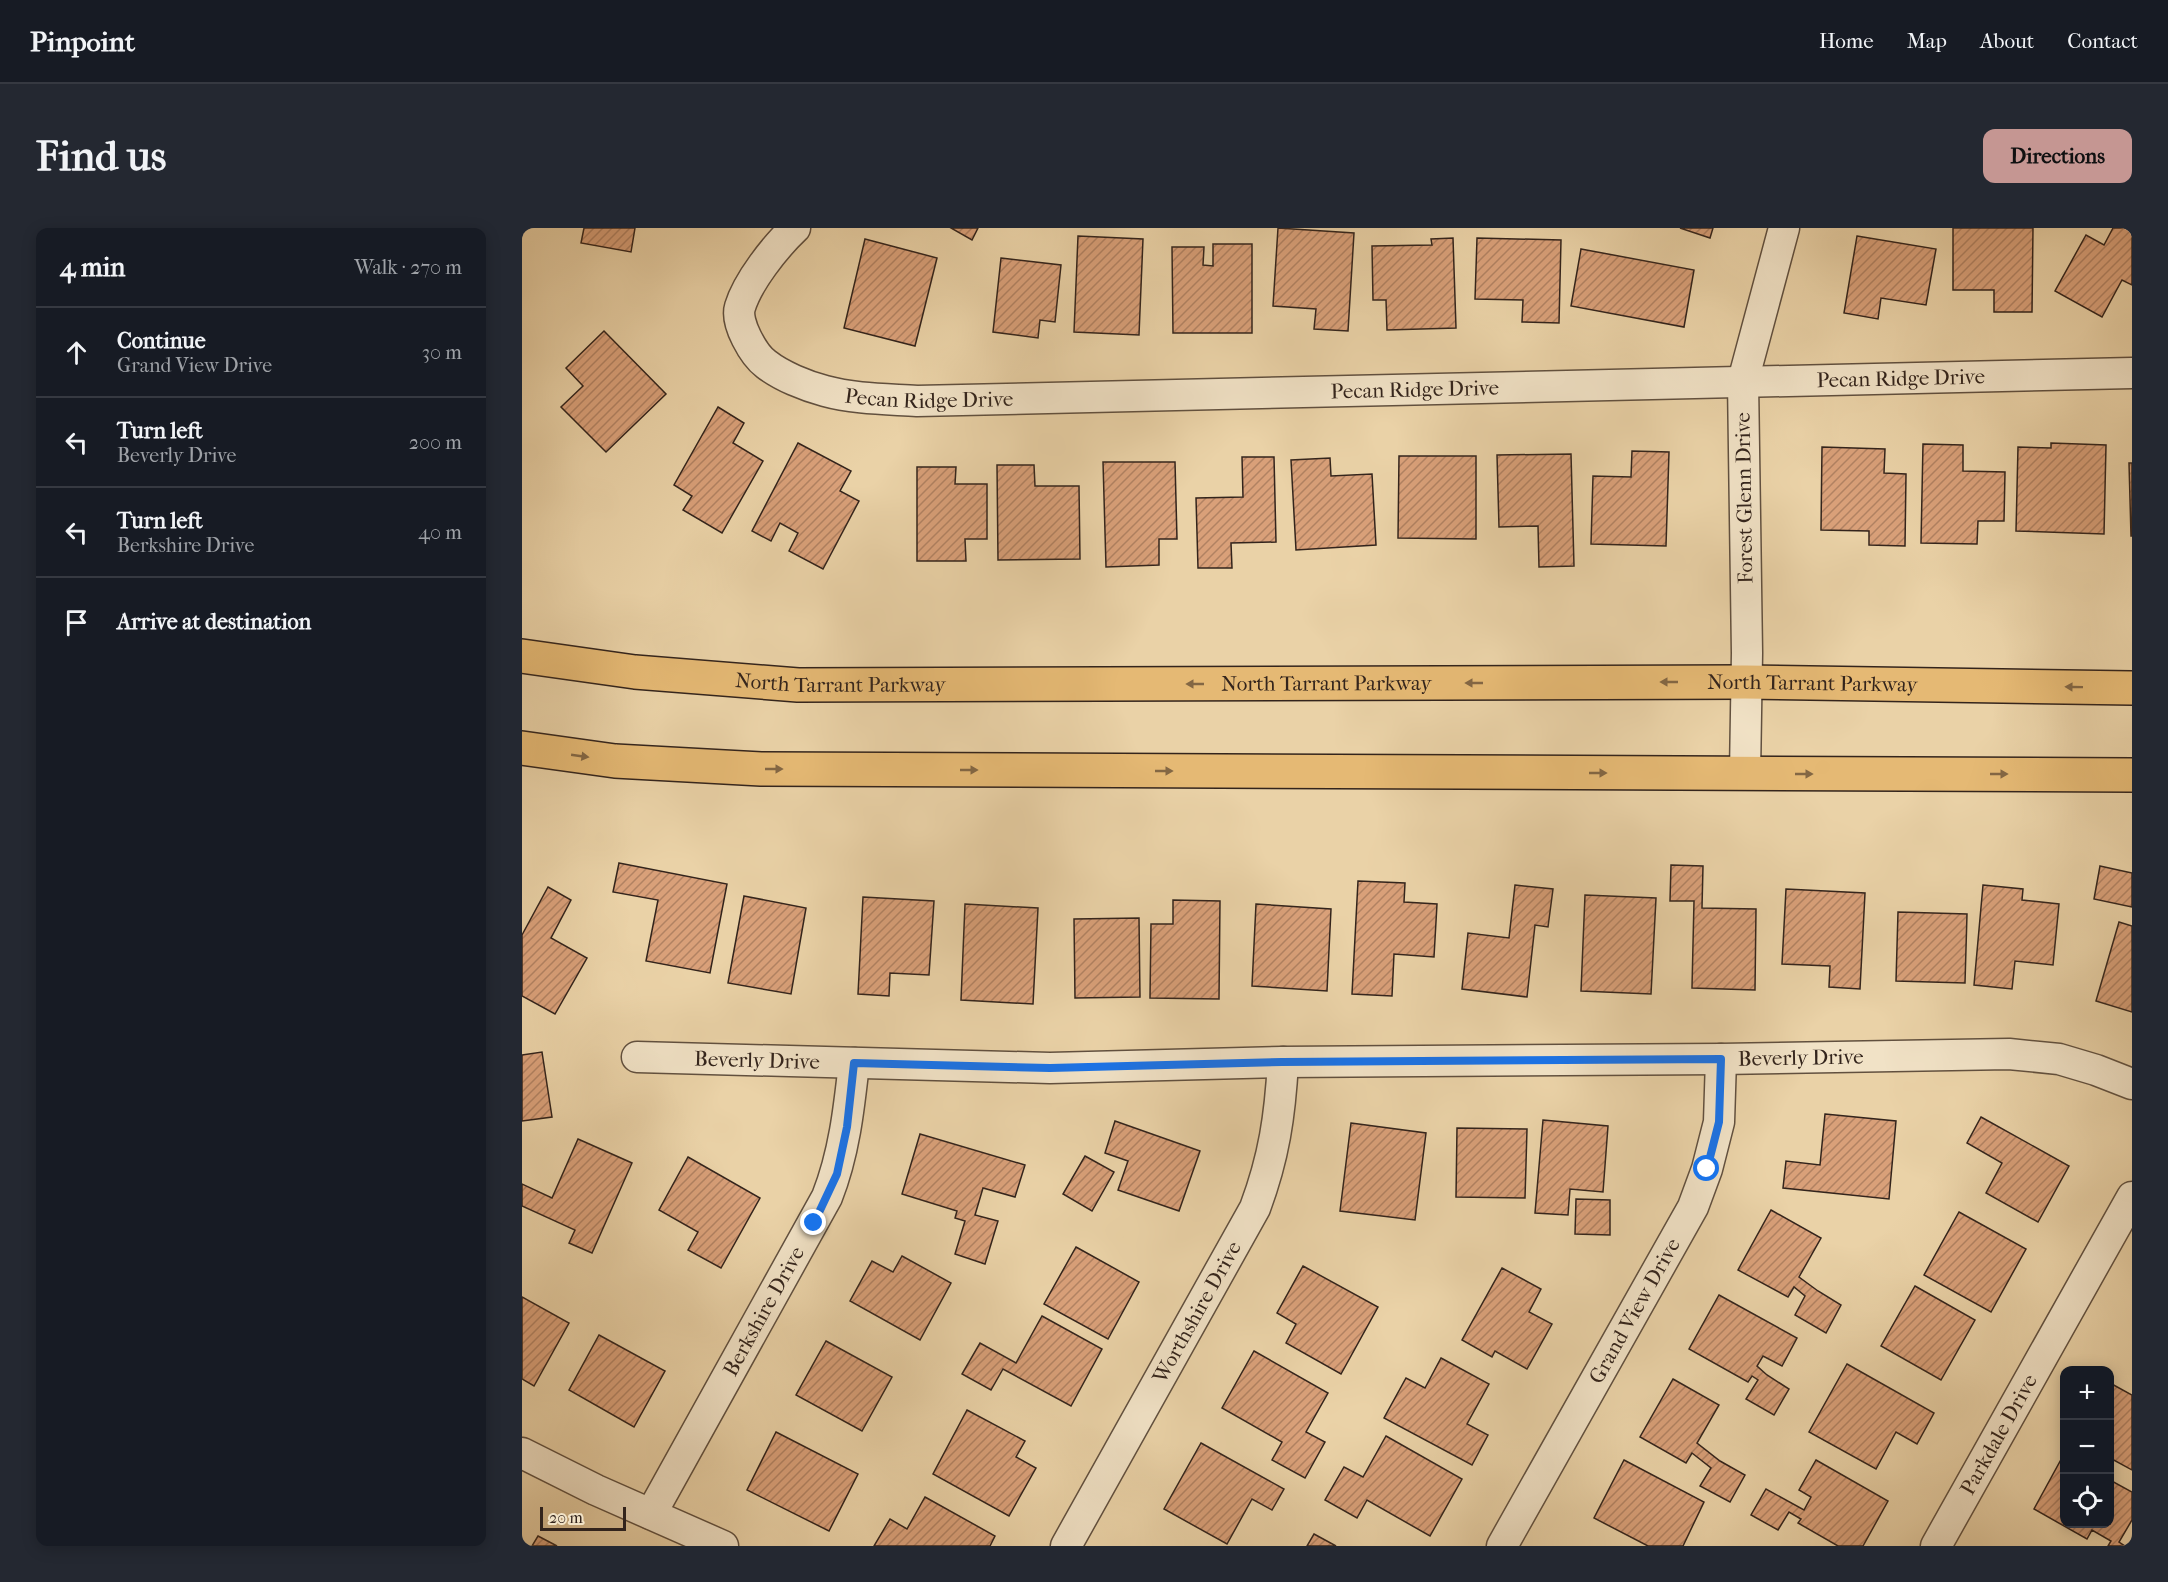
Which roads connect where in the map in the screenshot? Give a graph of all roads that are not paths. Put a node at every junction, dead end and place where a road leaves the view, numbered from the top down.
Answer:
1 (795, 228) edge
2 (1784, 228) edge
3 (2132, 373) edge
4 (1743, 381) junction
5 (522, 656) edge
6 (1747, 682) junction
7 (2132, 687) edge
8 (522, 748) edge
9 (1745, 774) junction
10 (2132, 775) edge
11 (637, 1057) dead end
12 (1721, 1059) junction
13 (1282, 1062) junction
14 (854, 1063) junction
15 (2132, 1084) edge
16 (2132, 1197) edge
17 (522, 1454) edge
18 (651, 1514) junction
19 (723, 1546) edge
20 (1066, 1546) edge
21 (1502, 1546) edge
22 (1936, 1546) edge

1 - 4 street, Pecan Ridge Drive
2 - 4 street, Forest Glenn Drive
3 - 4 street, Pecan Ridge Drive
4 - 6 street, Forest Glenn Drive
6 -> 5 main road, North Tarrant Parkway
7 -> 6 main road, North Tarrant Parkway
6 - 9 street, Forest Glenn Drive
8 -> 9 main road
9 -> 10 main road
11 - 14 street, Beverly Drive
12 - 13 street, Beverly Drive
12 - 15 street, Beverly Drive
12 - 21 street, Grand View Drive
13 - 14 street, Beverly Drive
13 - 20 street, Worthshire Drive
14 - 18 street, Berkshire Drive
16 - 22 street, Parkdale Drive
17 - 18 street
18 - 19 street

